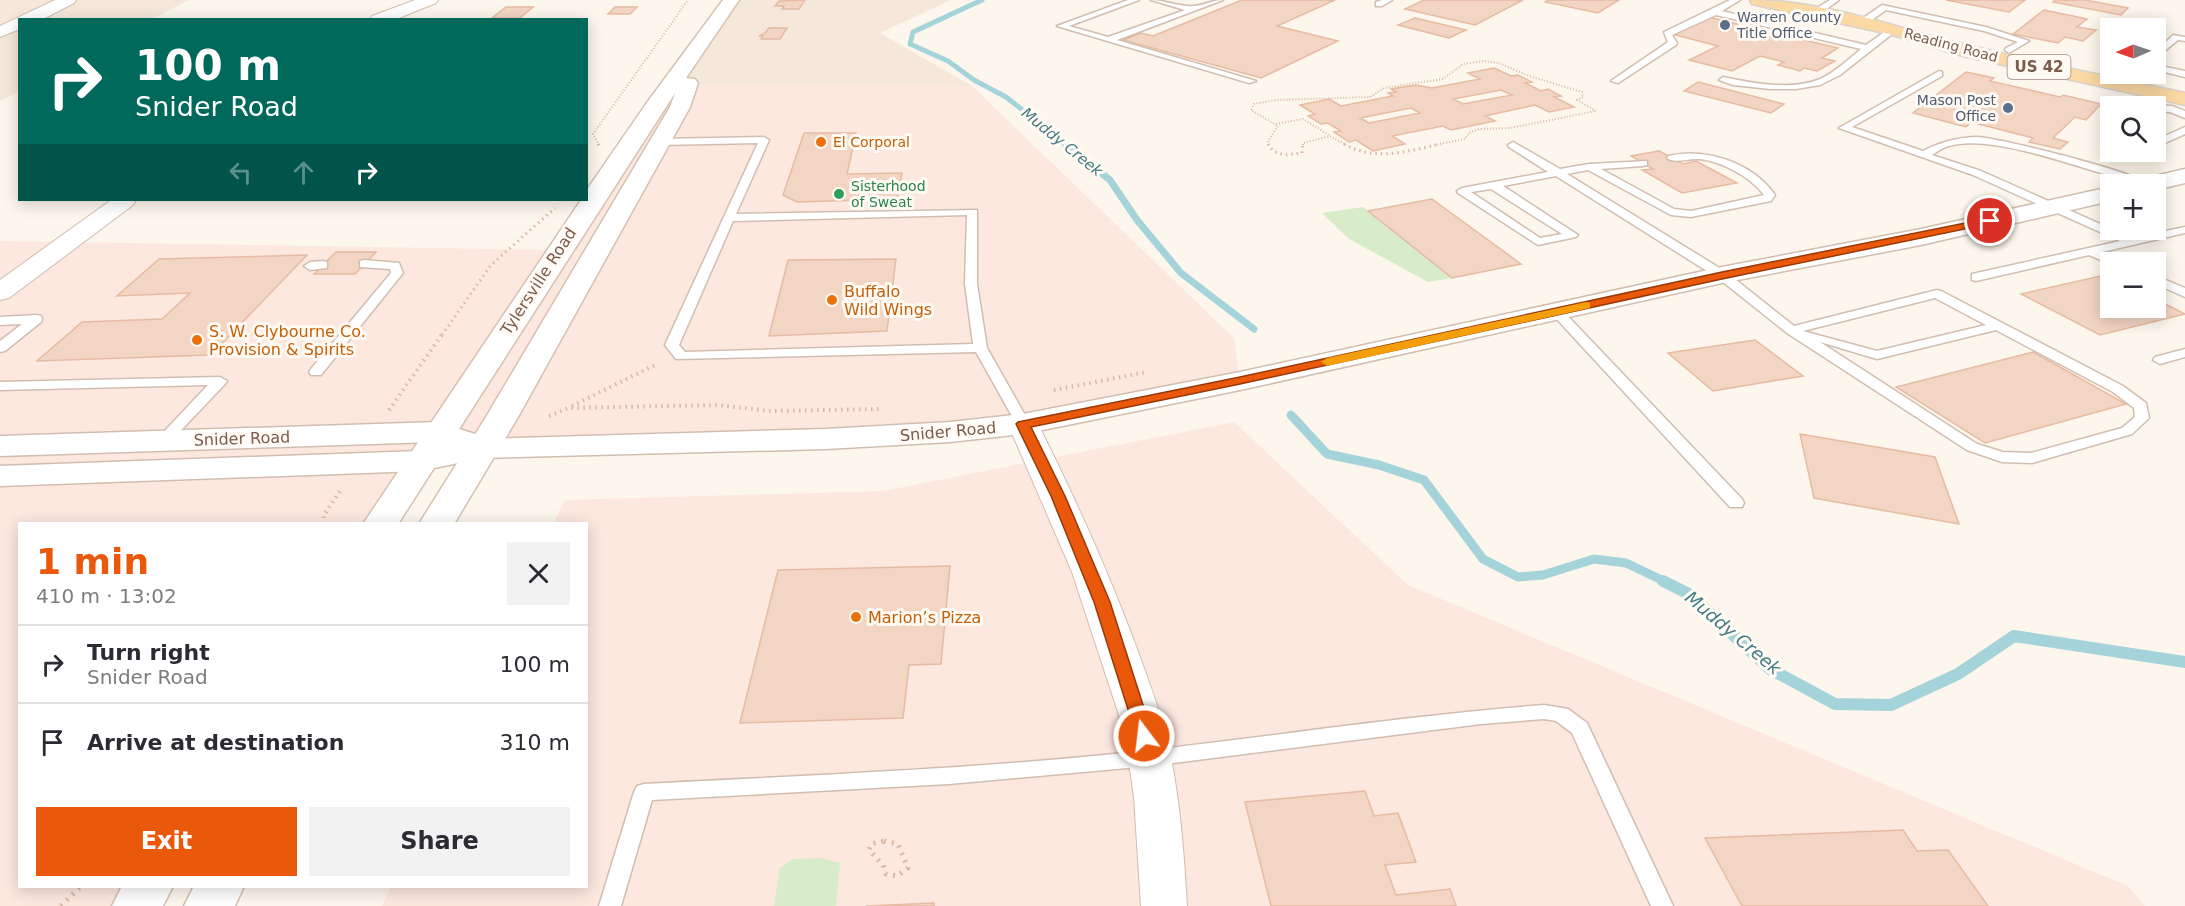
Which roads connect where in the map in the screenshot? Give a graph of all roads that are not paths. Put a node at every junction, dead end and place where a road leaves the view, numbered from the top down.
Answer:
1 (68, 0) edge
2 (429, 0) edge
3 (730, 0) edge
4 (1135, 0) edge
5 (1155, 0) edge
6 (1219, 0) edge
7 (1388, 0) edge
8 (1736, 0) edge
9 (1758, 0) edge
10 (1827, 3) edge
11 (1379, 4) dead end
12 (1191, 9) junction
13 (1715, 12) junction
14 (31, 18) edge
15 (383, 18) edge
16 (1862, 23) junction
17 (18, 24) edge
18 (1893, 30) junction
19 (0, 32) edge
20 (2185, 39) edge
21 (1108, 40) junction
22 (703, 42) junction
23 (2166, 46) edge
24 (1867, 48) junction
25 (2009, 50) junction
26 (2100, 70) edge
27 (2166, 70) edge
28 (1939, 74) dead end
29 (2185, 74) edge
30 (1723, 80) dead end
31 (1252, 81) dead end
32 (1615, 81) dead end
33 (2165, 84) edge
34 (2185, 89) edge
35 (2185, 99) edge
36 (2166, 109) edge
37 (2185, 115) edge
38 (2185, 130) edge
39 (2166, 139) edge
40 (659, 142) junction
41 (1513, 145) dead end
42 (1924, 155) junction
43 (1672, 158) dead end
44 (1643, 163) dead end
45 (1589, 167) junction
46 (1555, 172) junction
47 (2109, 174) edge
48 (2185, 176) edge
49 (2166, 180) edge
50 (1493, 184) junction
51 (2100, 196) edge
52 (124, 201) edge
53 (2052, 207) junction
54 (729, 218) junction
55 (2185, 230) edge
56 (2133, 243) junction
57 (2092, 252) junction
58 (2100, 255) edge
59 (364, 264) dead end
60 (1722, 275) junction
61 (1976, 277) dead end
62 (2166, 284) edge
63 (0, 292) edge
64 (2185, 293) edge
65 (1557, 312) junction
66 (0, 321) edge
67 (1996, 326) junction
68 (1792, 330) junction
69 (0, 348) edge
70 (980, 348) junction
71 (2185, 352) edge
72 (2160, 360) dead end
73 (316, 372) dead end
74 (0, 386) edge
75 (1016, 411) junction
76 (438, 432) junction
77 (163, 441) junction
78 (0, 446) edge
79 (482, 448) junction
80 (420, 461) junction
81 (0, 476) edge
82 (1736, 503) dead end
83 (381, 522) edge
84 (437, 522) edge
85 (1150, 758) junction
86 (148, 888) edge
87 (219, 888) edge
88 (137, 906) edge
89 (209, 906) edge
90 (610, 906) edge
91 (1164, 906) edge
92 (1662, 906) edge

1 - 14 street
2 - 15 street
3 - 22 street, Tylersville Road
4 - 21 lane
5 - 12 lane
6 - 12 lane
7 - 11 lane
8 - 13 lane
9 - 10 main road, Reading Road / US 42
10 - 16 main road, Reading Road / US 42
12 - 21 lane
13 - 24 lane
13 - 32 lane
16 - 18 main road, Reading Road / US 42
16 - 25 lane
17 - 19 street
18 - 24 lane
18 - 25 main road, Reading Road / US 42
18 - 35 main road, Reading Road / US 42
20 - 23 lane
21 - 31 lane
22 - 40 street, Tylersville Road
22 - 76 street, Tylersville Road
24 - 30 lane
25 - 26 main road, Reading Road / US 42
27 - 29 lane
28 - 42 lane
33 - 34 main road
36 - 37 lane
38 - 39 lane
40 - 54 lane
40 - 79 street, Tylersville Road
41 - 46 lane
42 - 47 lane
42 - 53 lane
43 - 45 lane
44 - 45 lane
45 - 46 lane
46 - 50 lane
46 - 60 lane
48 - 49 street
50 - 50 lane
51 - 53 street, Snider Road
52 - 63 street
53 - 56 lane
53 - 60 street, Snider Road
54 - 70 lane
54 - 70 lane
55 - 56 lane
56 - 57 lane
57 - 58 lane
57 - 61 lane
59 - 73 lane
60 - 65 street, Snider Road
60 - 68 lane
62 - 64 lane
65 - 75 street, Snider Road
65 - 82 lane
66 - 69 lane
67 - 68 lane
67 - 68 lane
67 - 68 lane
70 - 75 lane
71 - 72 lane
74 - 77 lane
75 - 79 street, Snider Road
75 - 85 street
76 - 77 street, Snider Road
76 - 79 street, Snider Road
76 - 80 street, Tylersville Road
77 - 78 street, Snider Road
79 - 80 street, Snider Road
79 - 84 street, Tylersville Road
80 - 81 street, Snider Road
80 - 83 street, Tylersville Road
85 - 90 lane
85 - 91 street
85 - 92 lane
86 - 88 street
87 - 89 street

